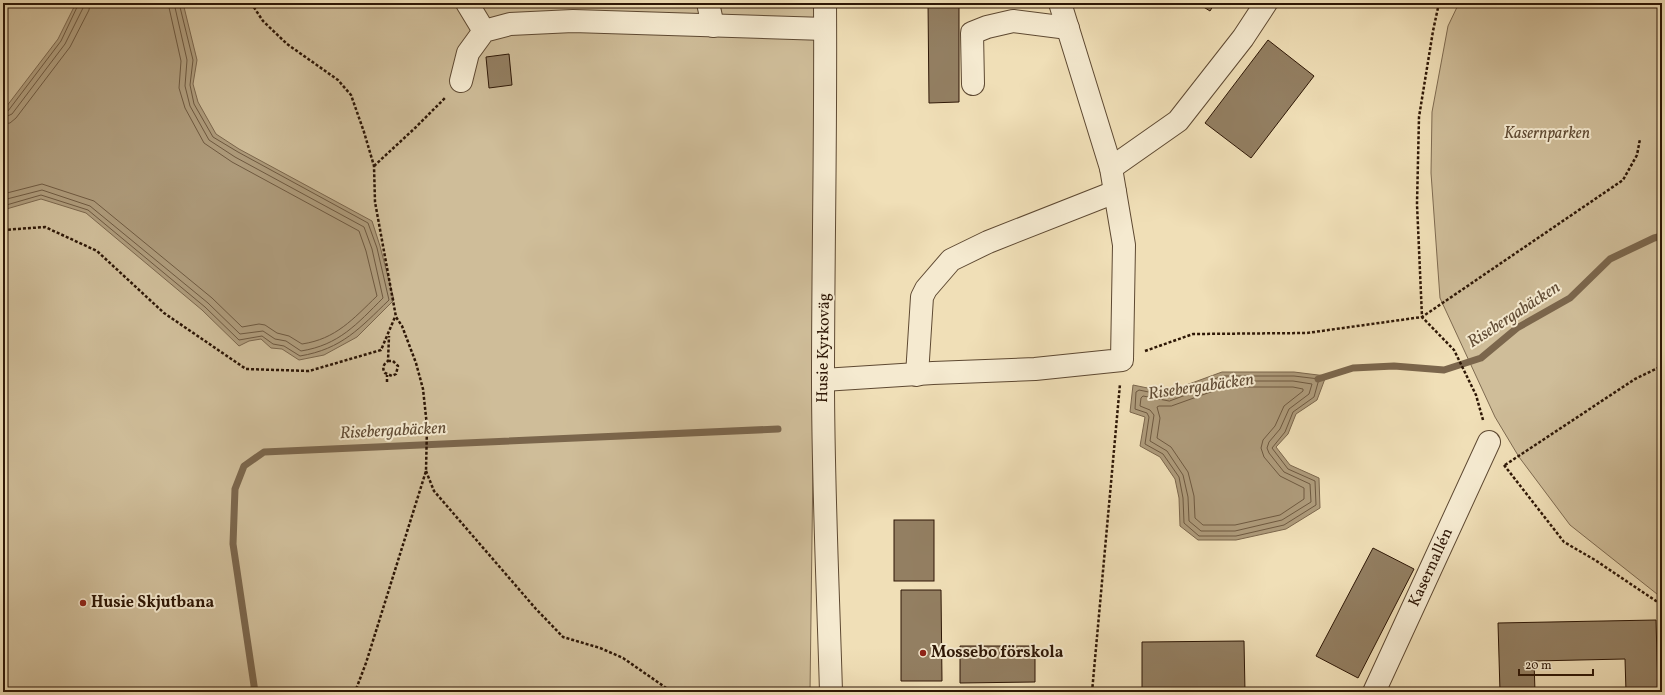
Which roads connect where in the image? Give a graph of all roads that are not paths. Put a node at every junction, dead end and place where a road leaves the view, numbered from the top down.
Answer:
1 (467, 3) edge
2 (708, 3) edge
3 (825, 3) edge
4 (1060, 3) edge
5 (1266, 3) edge
6 (712, 26) junction
7 (1068, 28) junction
8 (825, 29) junction
9 (484, 31) junction
10 (461, 81) road end
11 (973, 84) dead end
12 (1111, 168) junction
13 (1115, 192) junction
14 (917, 375) junction
15 (823, 380) junction
16 (1489, 442) road end
17 (831, 692) edge
18 (1374, 692) edge

1 - 9 street
2 - 6 street
3 - 8 street, Husie Kyrkoväg
4 - 7 street
5 - 12 street
6 - 8 street
6 - 9 street
7 - 11 street
7 - 12 street
8 - 15 street, Husie Kyrkoväg
9 - 10 street
12 - 13 street
13 - 14 street
13 - 14 street
14 - 15 street
15 - 17 street, Husie Kyrkoväg
16 - 18 street, Kasernallén

